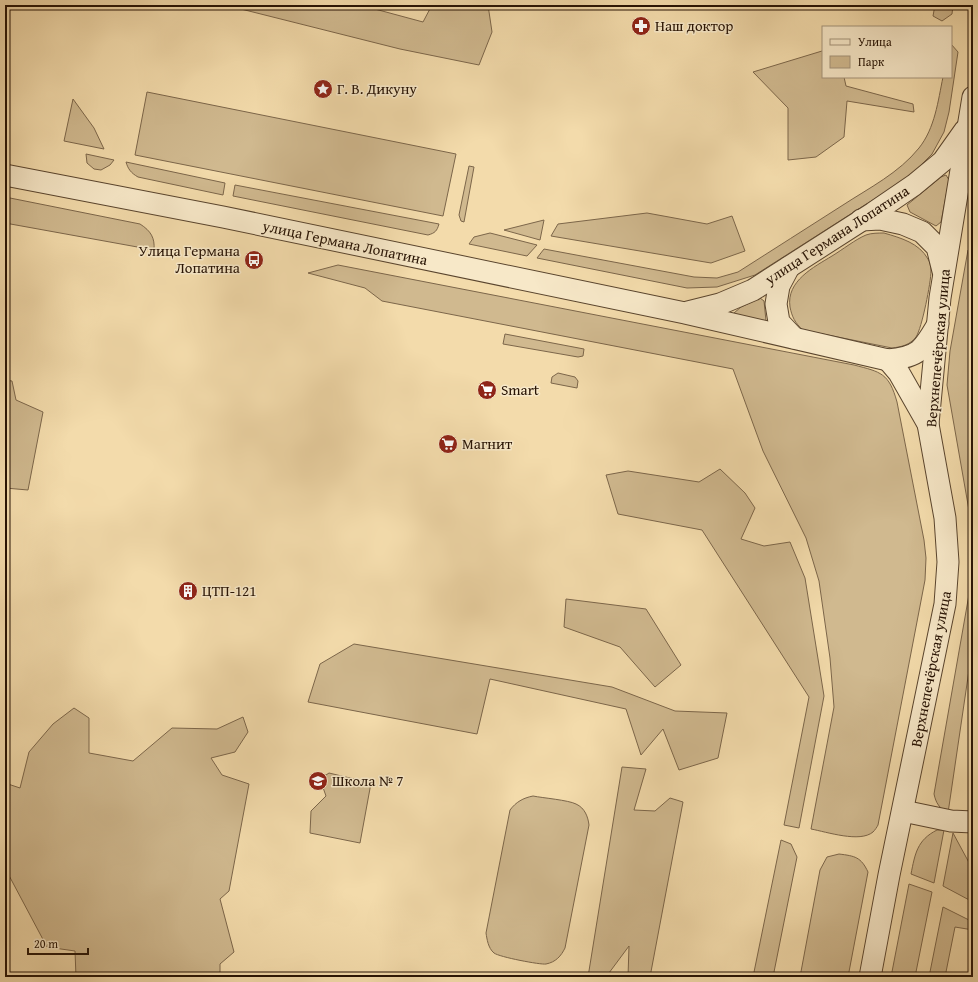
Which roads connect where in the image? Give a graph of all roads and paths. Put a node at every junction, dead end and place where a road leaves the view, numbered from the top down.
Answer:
1 (973, 97) edge
2 (970, 120) edge
3 (5, 175) edge
4 (861, 220) junction
5 (789, 267) junction
6 (944, 275) junction
7 (685, 313) junction
8 (938, 324) junction
9 (794, 338) junction
10 (888, 360) junction
11 (928, 424) junction
12 (903, 811) junction
13 (973, 822) edge
14 (870, 977) edge

1 - 2 street, Верхнепечёрская улица
2 - 4 street, улица Германа Лопатина
2 - 6 street, Верхнепечёрская улица
3 - 7 street, улица Германа Лопатина
4 - 5 street, улица Германа Лопатина
4 - 6 street
5 - 7 street, улица Германа Лопатина
5 - 9 street
6 - 8 street, Верхнепечёрская улица
7 - 9 street, улица Германа Лопатина
8 - 10 street
8 - 11 street, Верхнепечёрская улица
9 - 10 street, улица Германа Лопатина
10 - 11 street
11 - 12 street, Верхнепечёрская улица
12 - 13 street
12 - 14 street, Верхнепечёрская улица

